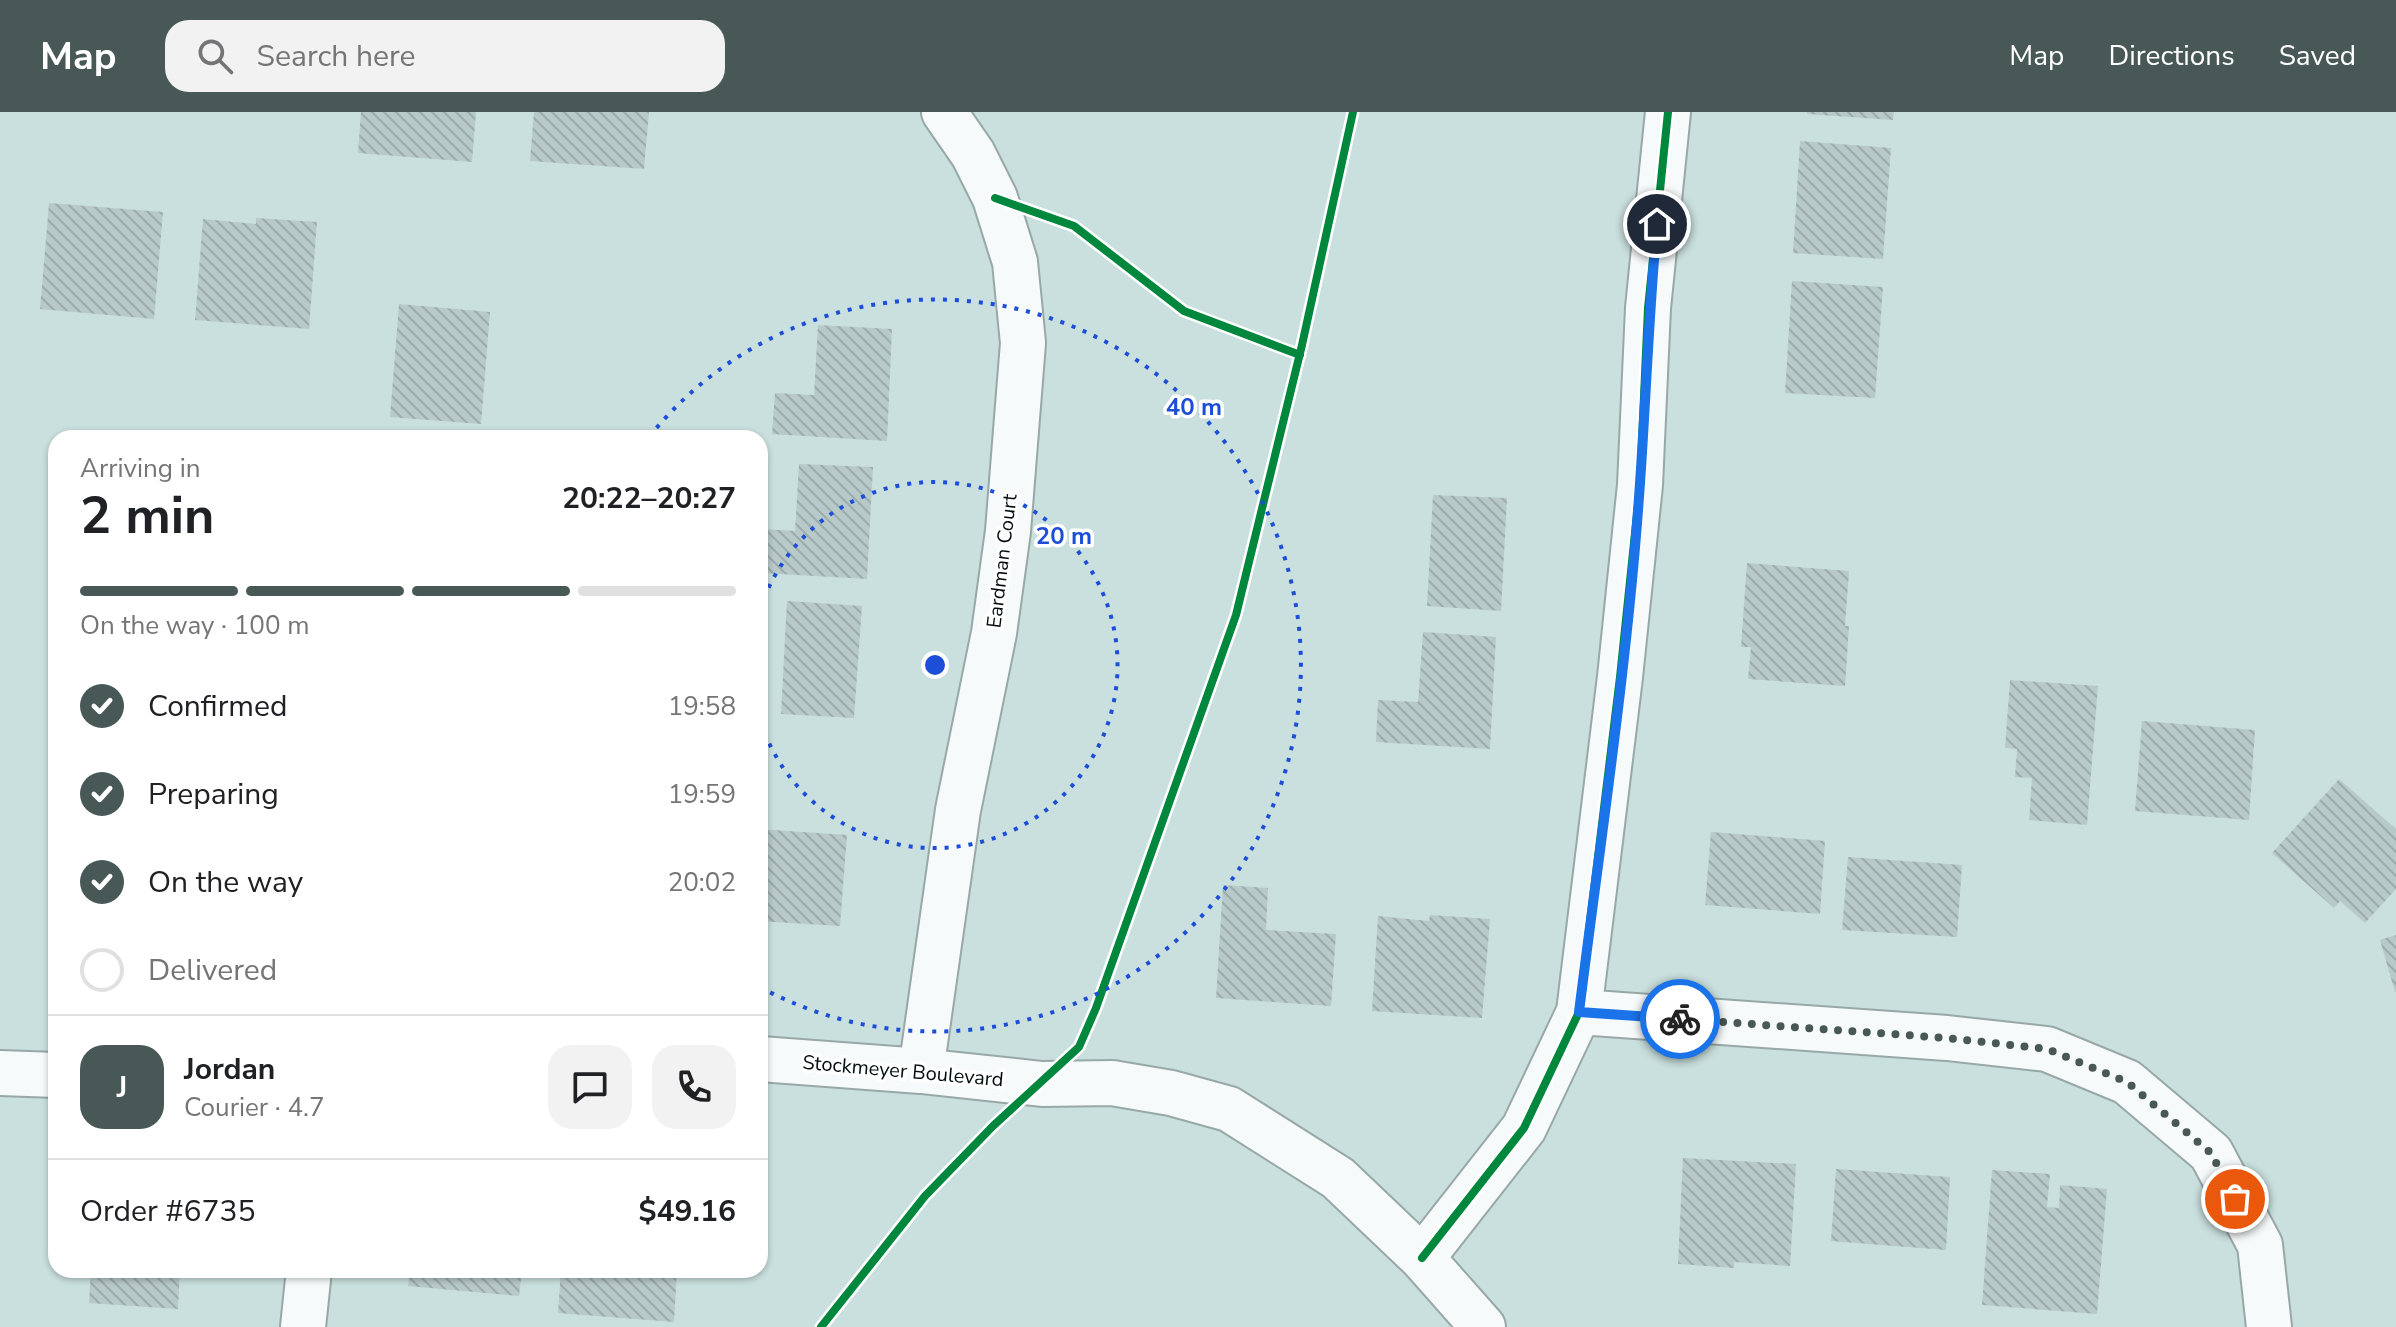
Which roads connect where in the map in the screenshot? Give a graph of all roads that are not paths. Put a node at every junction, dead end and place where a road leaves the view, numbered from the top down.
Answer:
1 (944, 112) edge
2 (1668, 112) edge
3 (1579, 1012) junction
4 (768, 1060) edge
5 (921, 1071) junction
6 (0, 1073) edge
7 (48, 1075) edge
8 (1422, 1258) junction
9 (308, 1278) edge
10 (303, 1327) edge
11 (1483, 1327) edge
12 (2269, 1327) edge

1 - 5 street, Eardman Court
2 - 3 street
3 - 8 street
3 - 12 street
4 - 5 street, Stockmeyer Boulevard
5 - 8 street, Stockmeyer Boulevard
6 - 7 street
8 - 11 street, Stockmeyer Boulevard
9 - 10 street

